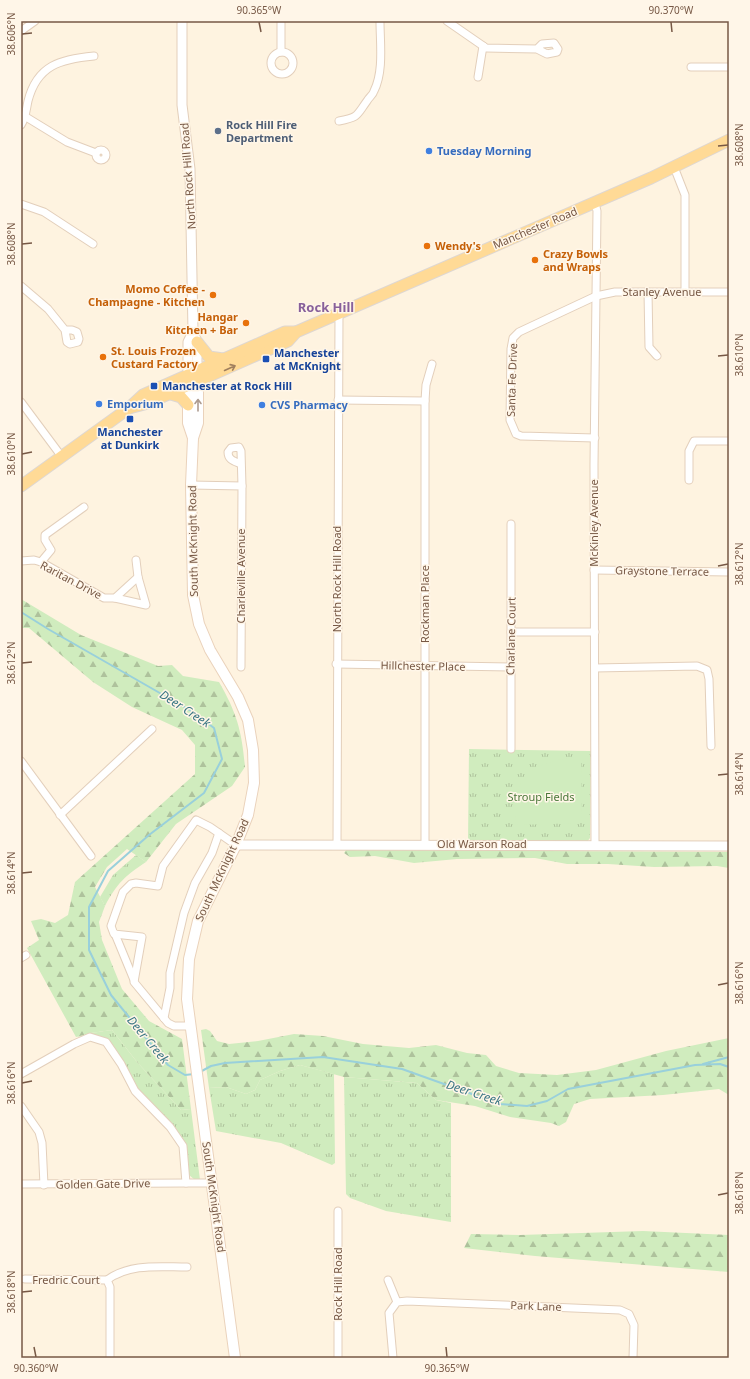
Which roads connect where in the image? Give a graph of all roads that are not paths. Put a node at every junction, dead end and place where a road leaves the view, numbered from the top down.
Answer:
1 (35, 21) edge
2 (182, 21) edge
3 (281, 21) edge
4 (380, 21) edge
5 (447, 21) edge
6 (21, 31) edge
7 (483, 46) junction
8 (537, 49) dead end
9 (281, 52) dead end
10 (94, 56) dead end
11 (729, 66) edge
12 (691, 67) dead end
13 (478, 77) dead end
14 (26, 117) junction
15 (339, 121) dead end
16 (21, 125) edge
17 (729, 140) edge
18 (96, 152) dead end
19 (674, 167) junction
20 (595, 202) junction
21 (21, 204) edge
22 (93, 244) dead end
23 (21, 286) edge
24 (648, 292) junction
25 (729, 292) edge
26 (685, 293) junction
27 (596, 296) junction
28 (339, 313) junction
29 (65, 330) dead end
30 (296, 332) junction
31 (195, 337) junction
32 (657, 356) dead end
33 (223, 359) junction
34 (432, 364) dead end
35 (193, 372) junction
36 (193, 384) junction
37 (171, 394) junction
38 (338, 400) junction
39 (425, 401) junction
40 (21, 402) edge
41 (188, 404) junction
42 (129, 408) junction
43 (193, 438) junction
44 (595, 438) junction
45 (729, 441) edge
46 (62, 457) junction
47 (241, 464) dead end
48 (688, 480) dead end
49 (191, 485) junction
50 (21, 486) edge
51 (242, 486) junction
52 (84, 507) dead end
53 (511, 524) dead end
54 (136, 560) dead end
55 (21, 561) edge
56 (41, 562) junction
57 (594, 570) junction
58 (729, 572) edge
59 (138, 577) junction
60 (115, 598) junction
61 (511, 632) junction
62 (595, 632) junction
63 (336, 664) junction
64 (241, 666) dead end
65 (425, 666) junction
66 (510, 667) junction
67 (594, 668) junction
68 (152, 729) dead end
69 (711, 746) dead end
70 (511, 749) dead end
71 (21, 760) edge
72 (60, 815) junction
73 (219, 833) junction
74 (425, 844) junction
75 (595, 844) junction
76 (236, 845) junction
77 (337, 846) junction
78 (729, 846) edge
79 (91, 856) dead end
80 (115, 934) junction
81 (134, 981) junction
82 (164, 1018) junction
83 (190, 1026) junction
84 (21, 1074) edge
85 (21, 1106) edge
86 (186, 1183) junction
87 (210, 1183) junction
88 (21, 1184) edge
89 (44, 1185) junction
90 (338, 1211) dead end
91 (187, 1267) dead end
92 (25, 1279) dead end
93 (107, 1280) junction
94 (388, 1280) dead end
95 (397, 1302) junction
96 (110, 1358) edge
97 (235, 1358) edge
98 (338, 1358) edge
99 (393, 1358) edge
100 (633, 1358) edge

1 - 6 street
2 - 31 street, North Rock Hill Road
3 - 9 street
4 - 15 street
5 - 7 street
7 - 8 street
7 - 13 street
10 - 14 street
11 - 12 street
14 - 16 street
14 - 18 street
17 - 19 main road, Manchester Road
19 - 20 main road, Manchester Road
19 - 26 street
20 - 27 street, McKinley Avenue
20 - 28 main road, Manchester Road
21 - 22 street
23 - 29 street
24 - 26 street, Stanley Avenue
24 - 27 street, Stanley Avenue
24 - 32 street
25 - 26 street, Stanley Avenue
27 - 44 street, McKinley Avenue
27 - 44 street, Santa Fe Drive
28 - 30 main road, Manchester Road
28 - 38 street, North Rock Hill Road
30 - 33 main road, Manchester Road
36 -> 30 main road, Manchester Road
31 - 33 main road
31 - 35 street, North Rock Hill Road
33 - 35 main road, Manchester Road
34 - 39 street, Rockman Place
35 - 36 main road, South McKnight Road
35 - 42 main road, Manchester Road
36 - 37 main road, Manchester Road
36 - 41 main road, South McKnight Road
43 -> 36 main road, South McKnight Road
37 - 41 main road
37 - 42 main road, Manchester Road
38 - 39 street
38 - 63 street, North Rock Hill Road
39 - 65 street, Rockman Place
40 - 46 street
41 - 43 main road, South McKnight Road
42 - 46 main road, Manchester Road
43 - 49 main road, South McKnight Road
44 - 57 street, McKinley Avenue
45 - 48 street
46 - 50 main road, Manchester Road
47 - 51 street, Charleville Avenue
49 - 51 street
49 - 76 main road, South McKnight Road
51 - 64 street, Charleville Avenue
52 - 56 street
53 - 61 street, Charlane Court
54 - 59 street
55 - 56 street, Raritan Drive
56 - 60 street, Raritan Drive
57 - 58 street, Graystone Terrace
57 - 62 street, McKinley Avenue
59 - 60 street, Raritan Drive
59 - 60 street
61 - 62 street
61 - 66 street, Charlane Court
62 - 67 street, McKinley Avenue
63 - 65 street, Hillchester Place
63 - 77 street, North Rock Hill Road
65 - 66 street, Hillchester Place
65 - 74 street, Rockman Place
66 - 70 street, Charlane Court
67 - 69 street
67 - 75 street, McKinley Avenue
68 - 72 street
71 - 72 street
72 - 79 street
73 - 76 street
73 - 80 street
73 - 82 street
74 - 75 street, Old Warson Road
74 - 77 street, Old Warson Road
75 - 78 street, Old Warson Road
76 - 77 street, Old Warson Road
76 - 83 main road, South McKnight Road
80 - 81 street
80 - 81 street
81 - 82 street
82 - 83 street
83 - 87 main road, South McKnight Road
84 - 86 street
85 - 89 street
86 - 87 street, Golden Gate Drive
86 - 89 street, Golden Gate Drive
87 - 97 main road, South McKnight Road
88 - 89 street, Golden Gate Drive
90 - 98 street, Rock Hill Road
91 - 93 street, Fredric Court
92 - 93 street, Fredric Court
93 - 96 street, Fredric Court
94 - 95 street
95 - 99 street
95 - 100 street, Park Lane

